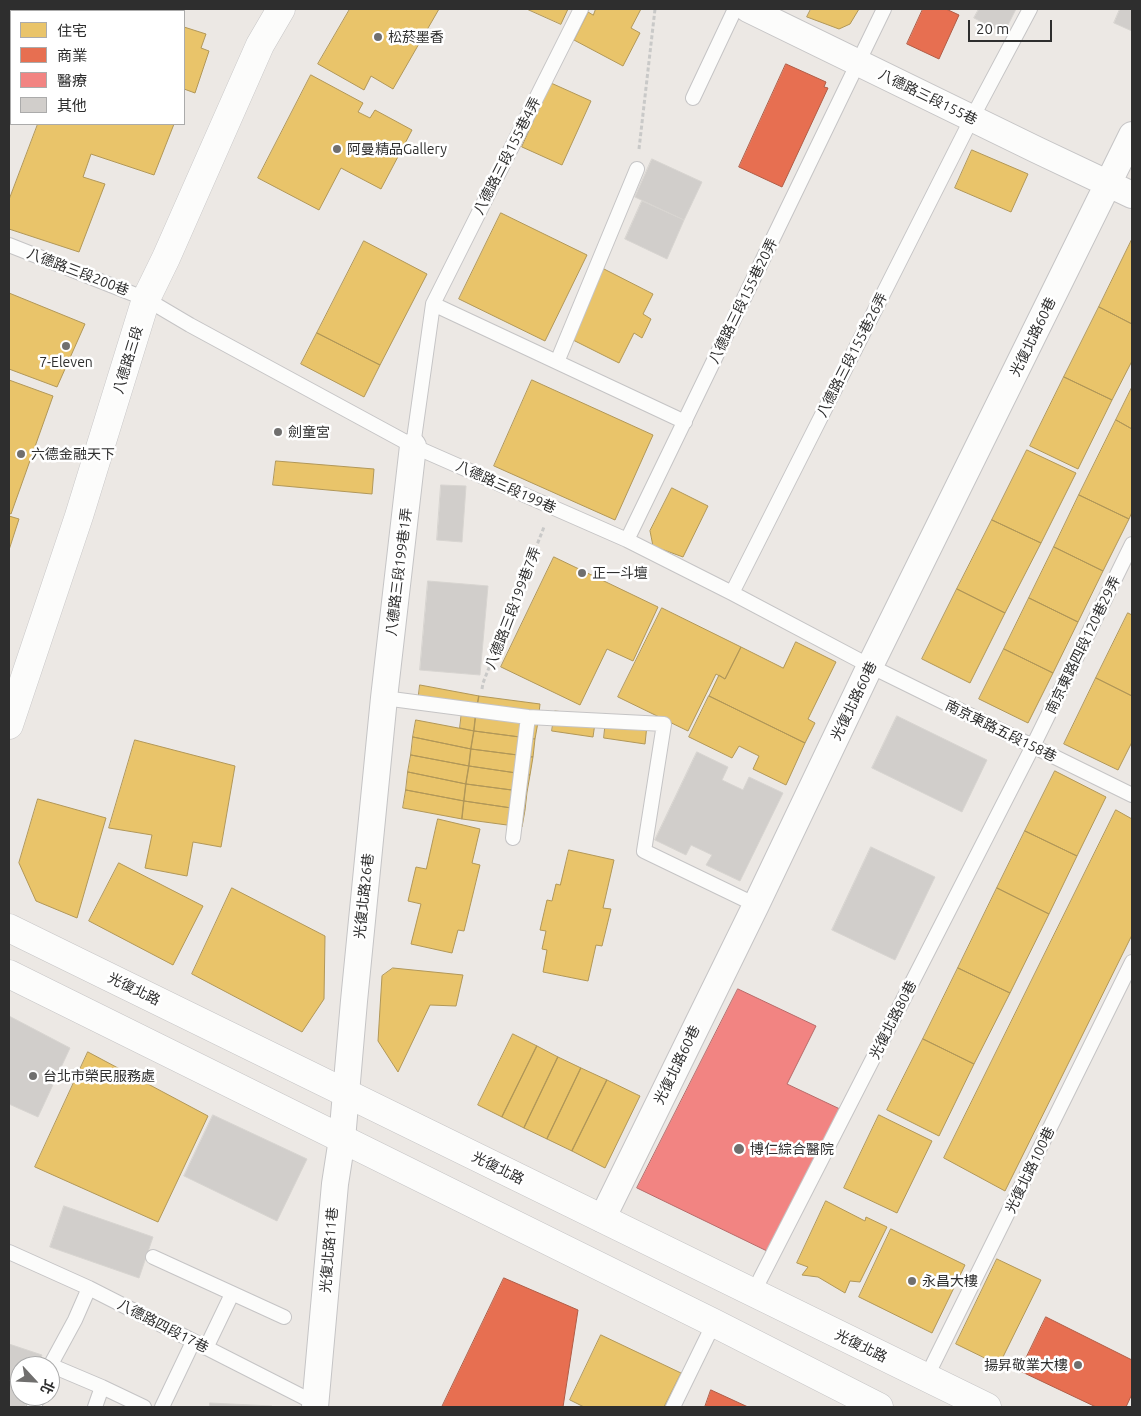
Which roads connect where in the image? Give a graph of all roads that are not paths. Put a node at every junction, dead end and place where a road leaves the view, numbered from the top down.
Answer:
1 (282, 9) edge
2 (581, 9) edge
3 (735, 9) edge
4 (748, 9) edge
5 (884, 9) edge
6 (1030, 9) edge
7 (857, 62) junction
8 (693, 98) dead end
9 (972, 118) junction
10 (1132, 135) edge
11 (637, 169) road end
12 (1109, 184) junction
13 (1132, 195) edge
14 (9, 245) edge
15 (146, 298) junction
16 (433, 304) junction
17 (556, 362) junction
18 (685, 422) junction
19 (413, 446) junction
20 (627, 540) junction
21 (1132, 544) edge
22 (732, 593) junction
23 (870, 666) junction
24 (384, 698) junction
25 (528, 717) junction
26 (9, 724) edge
27 (1033, 746) junction
28 (1132, 795) edge
29 (513, 838) dead end
30 (756, 905) junction
31 (9, 928) edge
32 (1132, 962) edge
33 (9, 974) edge
34 (347, 1094) junction
35 (342, 1139) junction
36 (602, 1219) junction
37 (9, 1252) edge
38 (153, 1256) dead end
39 (89, 1288) junction
40 (753, 1293) junction
41 (232, 1294) junction
42 (284, 1317) dead end
43 (714, 1323) junction
44 (200, 1345) junction
45 (55, 1356) edge
46 (60, 1370) edge
47 (926, 1378) junction
48 (102, 1387) junction
49 (315, 1405) edge
50 (95, 1407) edge
51 (144, 1407) edge
52 (162, 1407) edge
53 (673, 1407) edge
54 (879, 1407) edge
55 (987, 1407) edge

1 - 15 main road, 八德路三段
2 - 16 lane, 八德路三段155巷4弄
3 - 8 lane
4 - 7 street, 八德路三段155巷
5 - 7 lane, 八德路三段155巷20弄
6 - 9 lane, 八德路三段155巷26弄
7 - 9 street, 八德路三段155巷
7 - 18 lane, 八德路三段155巷20弄
9 - 12 street, 八德路三段155巷
9 - 22 lane, 八德路三段155巷26弄
10 - 12 street, 光復北路60巷
11 - 17 lane
12 - 13 street, 八德路三段155巷
12 - 23 street, 光復北路60巷
14 - 15 lane, 八德路三段200巷
15 - 19 lane, 八德路三段199巷
15 - 26 main road, 八德路三段
16 - 17 lane
16 - 19 lane, 八德路三段155巷4弄
17 - 18 lane
18 - 20 lane, 八德路三段155巷20弄
19 - 20 lane, 八德路三段199巷
19 - 24 street, 八德路三段199巷1弄
20 - 22 lane, 八德路三段199巷
21 - 27 lane, 南京東路四段120巷29弄
22 - 23 lane, 八德路三段199巷
23 - 27 lane, 南京東路五段158巷
23 - 30 street, 光復北路60巷
24 - 25 lane
24 - 34 street, 光復北路26巷
25 - 29 lane
25 - 30 lane
27 - 28 lane, 南京東路五段158巷
27 - 40 lane, 光復北路80巷
30 - 36 street, 光復北路60巷
31 - 34 main road, 光復北路
32 - 47 lane, 光復北路100巷
33 - 35 main road
34 - 35 street, 光復北路11巷
34 - 36 main road, 光復北路
35 - 43 main road
35 - 49 street, 光復北路11巷
36 - 40 main road, 光復北路
37 - 39 lane, 八德路四段17巷
38 - 41 lane
39 - 44 lane, 八德路四段17巷
39 - 45 lane
40 - 47 main road, 光復北路
41 - 42 lane
41 - 44 lane
43 - 53 lane
43 - 54 main road
44 - 49 lane, 八德路四段17巷
44 - 52 lane
46 - 48 lane
47 - 55 main road, 光復北路
48 - 50 lane
48 - 51 lane

